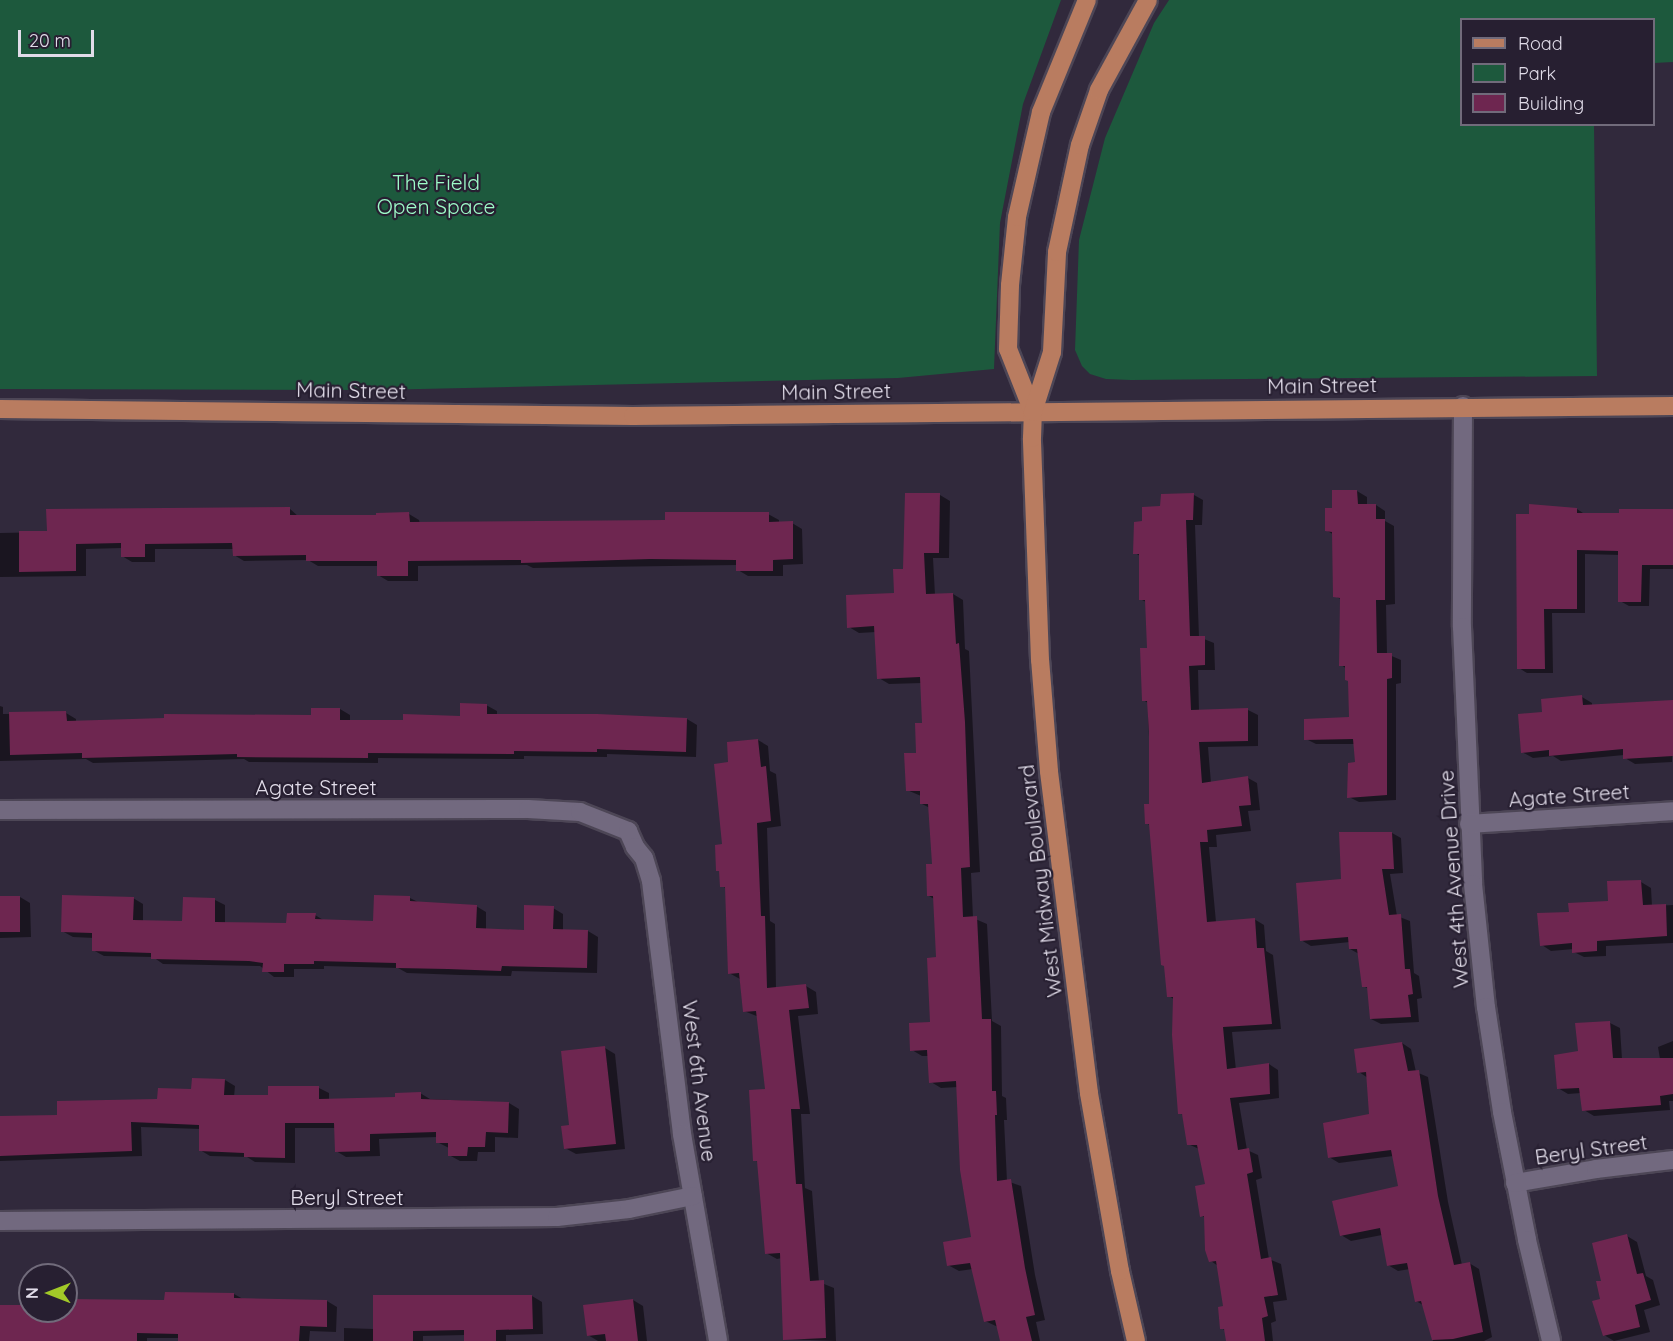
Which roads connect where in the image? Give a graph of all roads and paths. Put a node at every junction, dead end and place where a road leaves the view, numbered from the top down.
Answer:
1 (1087, 0) edge
2 (1148, 0) edge
3 (1463, 406) junction
4 (1673, 406) edge
5 (0, 409) edge
6 (1033, 412) junction
7 (0, 810) edge
8 (1673, 811) edge
9 (1469, 824) junction
10 (628, 831) joint
11 (1673, 1160) edge
12 (1515, 1183) junction
13 (693, 1196) junction
14 (0, 1221) edge
15 (718, 1341) edge
16 (1136, 1341) edge
17 (1551, 1341) edge

1 - 6 main road
2 - 6 main road
3 - 4 main road, Main Street
3 - 6 main road, Main Street
3 - 9 street, West 4th Avenue Drive
5 - 6 main road, Main Street
6 - 16 main road, West Midway Boulevard
7 - 10 street, Agate Street
8 - 9 street, Agate Street
9 - 12 street, West 4th Avenue Drive
10 - 13 street, West 6th Avenue
11 - 12 street, Beryl Street
12 - 17 street, West 4th Avenue Drive
13 - 14 street, Beryl Street
13 - 15 street, West 6th Avenue

